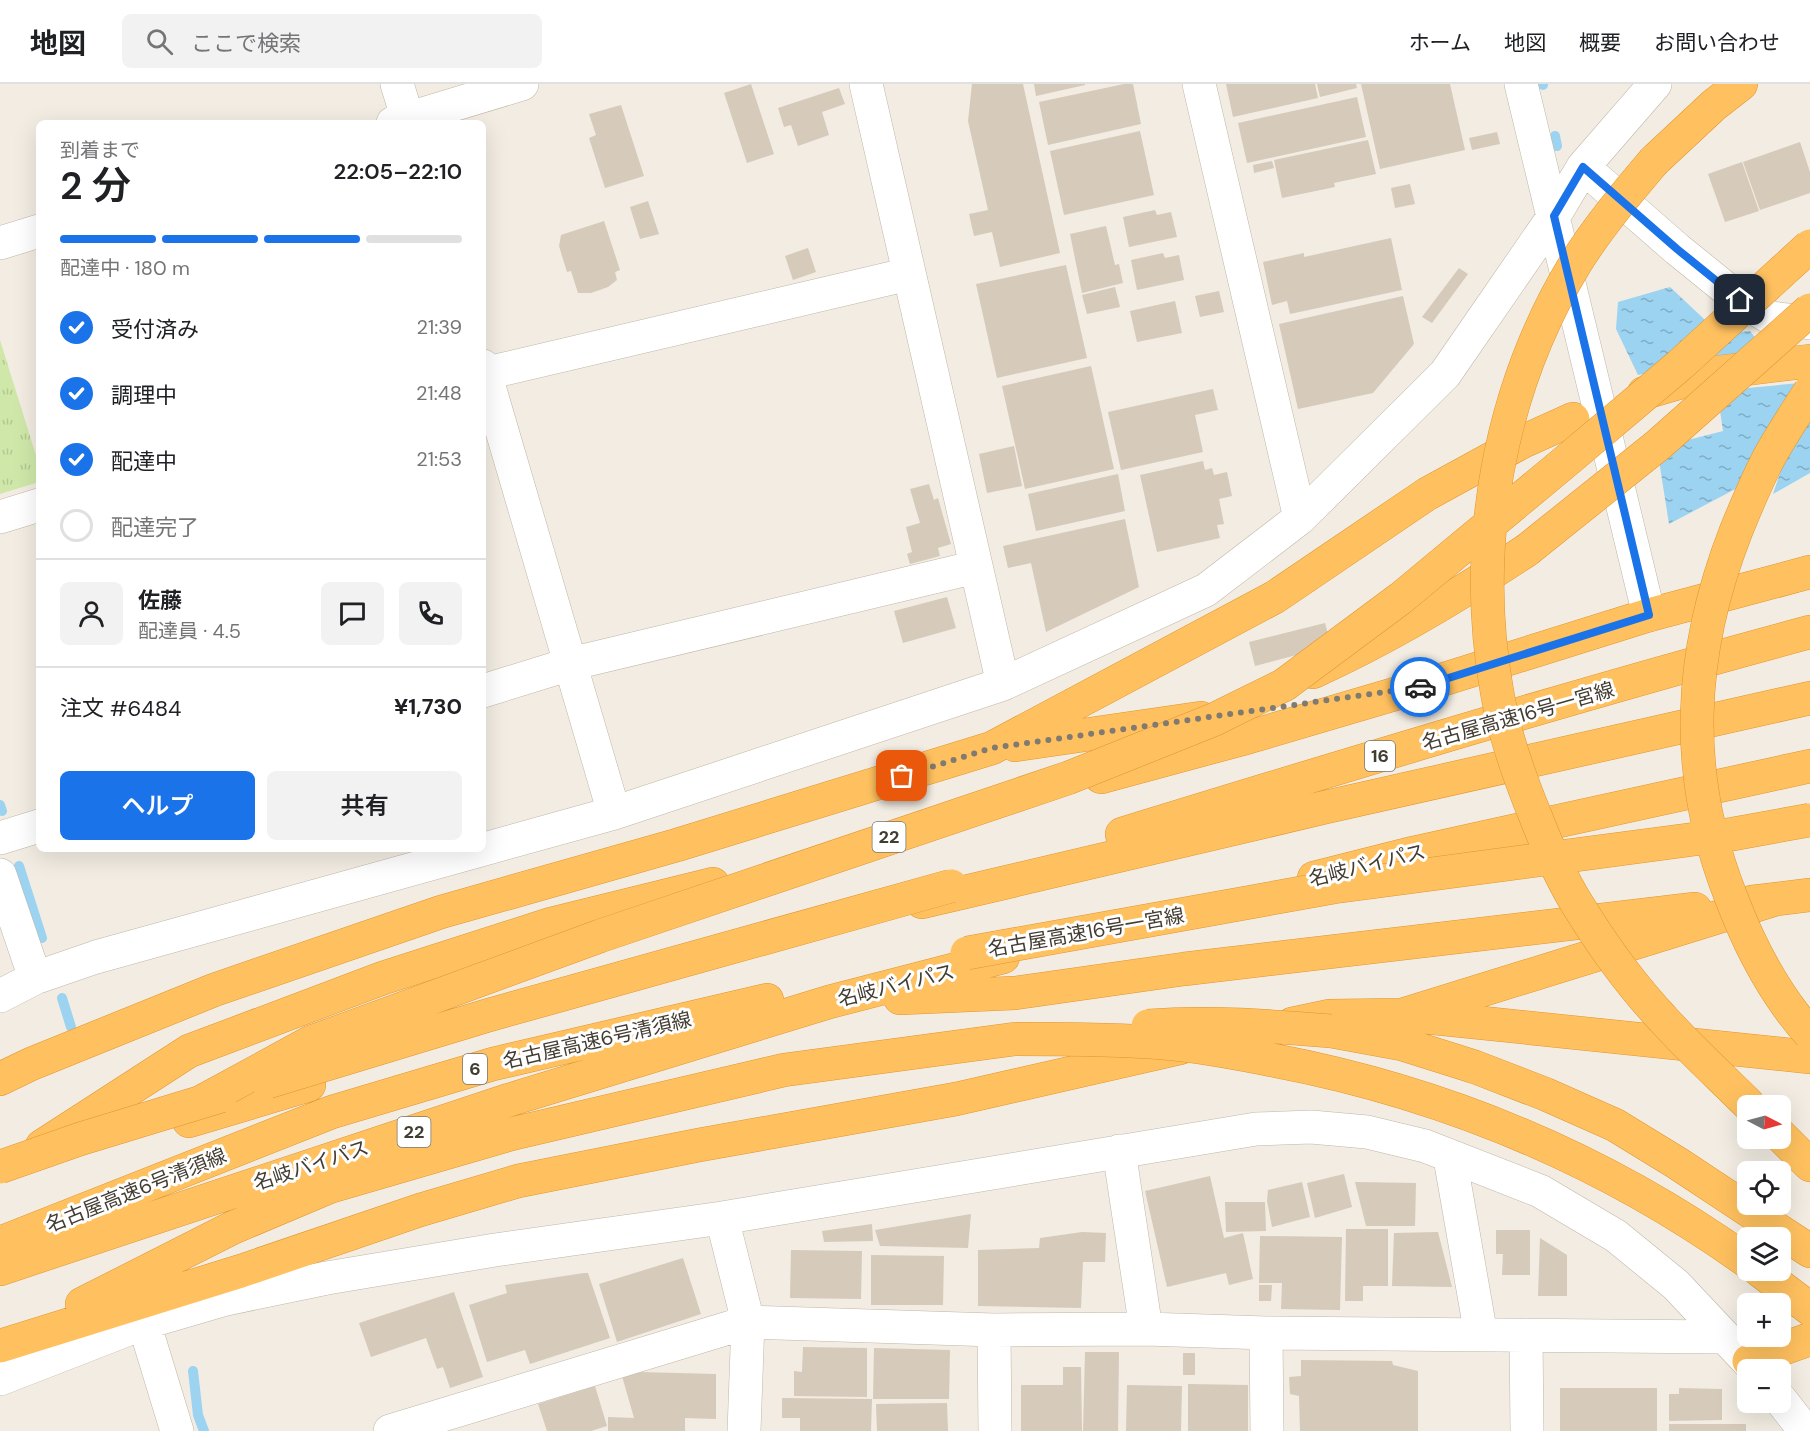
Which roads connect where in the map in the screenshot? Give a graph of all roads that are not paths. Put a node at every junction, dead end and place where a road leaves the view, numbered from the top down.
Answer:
1 (398, 84) edge
2 (522, 84) edge
3 (866, 84) edge
4 (1199, 84) edge
5 (1521, 84) edge
6 (1655, 84) edge
7 (1741, 84) edge
8 (403, 120) edge
9 (406, 120) edge
10 (1583, 167) junction
11 (1554, 216) junction
12 (36, 232) edge
13 (0, 243) edge
14 (1810, 246) edge
15 (909, 274) junction
16 (1810, 310) edge
17 (1810, 323) edge
18 (1810, 361) edge
19 (486, 371) edge
20 (486, 378) edge
21 (1810, 391) edge
22 (1622, 400) dead end
23 (1573, 419) dead end
24 (36, 507) edge
25 (0, 517) edge
26 (1300, 518) junction
27 (976, 567) junction
28 (1810, 573) edge
29 (1649, 615) junction
30 (1810, 632) edge
31 (570, 664) junction
32 (1003, 684) junction
33 (1284, 685) junction
34 (1422, 686) junction
35 (486, 690) edge
36 (1810, 698) edge
37 (992, 748) junction
38 (1810, 766) edge
39 (614, 813) junction
40 (1810, 820) edge
41 (36, 827) edge
42 (0, 838) edge
43 (486, 849) edge
44 (474, 852) edge
45 (0, 875) edge
46 (1810, 895) edge
47 (1773, 900) junction
48 (967, 953) joint
49 (35, 978) junction
50 (0, 996) edge
51 (829, 1002) junction
52 (1402, 1015) junction
53 (1810, 1034) edge
54 (1015, 1039) junction
55 (1810, 1057) edge
56 (0, 1079) edge
57 (1739, 1095) edge
58 (201, 1102) junction
59 (1791, 1147) edge
60 (1119, 1151) junction
61 (1450, 1158) junction
62 (1810, 1165) edge
63 (0, 1167) edge
64 (0, 1173) edge
65 (0, 1177) edge
66 (722, 1218) junction
67 (0, 1243) edge
68 (1810, 1251) edge
69 (1737, 1255) edge
70 (0, 1269) edge
71 (1773, 1281) edge
72 (1810, 1309) edge
73 (748, 1322) junction
74 (144, 1323) junction
75 (1146, 1329) junction
76 (993, 1330) junction
77 (1266, 1333) junction
78 (1481, 1335) junction
79 (1526, 1335) junction
80 (1725, 1337) junction
81 (1810, 1339) edge
82 (0, 1345) edge
83 (1747, 1359) edge
84 (1766, 1359) edge
85 (0, 1379) edge
86 (177, 1431) edge
87 (390, 1431) edge
88 (744, 1431) edge
89 (995, 1431) edge
90 (1267, 1431) edge
91 (1527, 1431) edge

1 - 8 street
2 - 9 street
3 - 15 street
4 - 26 street
5 - 11 street
6 - 10 street
7 - 57 highway, bridge
10 - 11 street
10 - 17 street
11 - 26 street
11 - 29 street
12 - 13 street
14 - 33 highway, bridge
15 - 19 street
15 - 27 street
16 - 33 highway, bridge
18 - 22 highway
20 - 31 street
21 - 53 highway, bridge
23 - 37 highway
24 - 25 street
26 - 32 street
27 - 31 street
27 - 32 street
28 - 29 highway, 22
29 - 34 highway, 22
30 - 58 highway, 名古屋高速16号一宮線 / 16, bridge
31 - 35 street
31 - 39 street
32 - 39 street
33 - 58 highway, bridge
34 - 37 highway
34 - 64 highway, 22
36 - 65 highway
37 - 56 highway
38 - 51 highway, 名岐バイパス / 22
39 - 43 street
40 - 48 highway, 名古屋高速16号一宮線, bridge
41 - 42 street
44 - 49 street
45 - 49 street
46 - 47 highway, 22
47 - 51 highway, 22
47 - 52 highway
48 - 67 highway, 名古屋高速6号清須線 / 6
49 - 50 street
51 - 70 highway, 名岐バイパス / 22
52 - 55 highway
52 - 82 highway
54 - 68 highway, bridge
54 - 69 highway, bridge
54 - 82 highway
58 - 63 highway, bridge
59 - 62 highway
60 - 61 street
60 - 66 street
60 - 75 street
61 - 78 street
61 - 80 street
66 - 73 street
66 - 74 street
71 - 72 highway
73 - 76 street
73 - 87 street
73 - 88 street
74 - 85 street
74 - 86 street
75 - 76 street
75 - 77 street
76 - 89 street
77 - 78 street
77 - 90 street
78 - 79 street
79 - 80 street
79 - 91 street
80 - 83 street
81 - 84 highway

